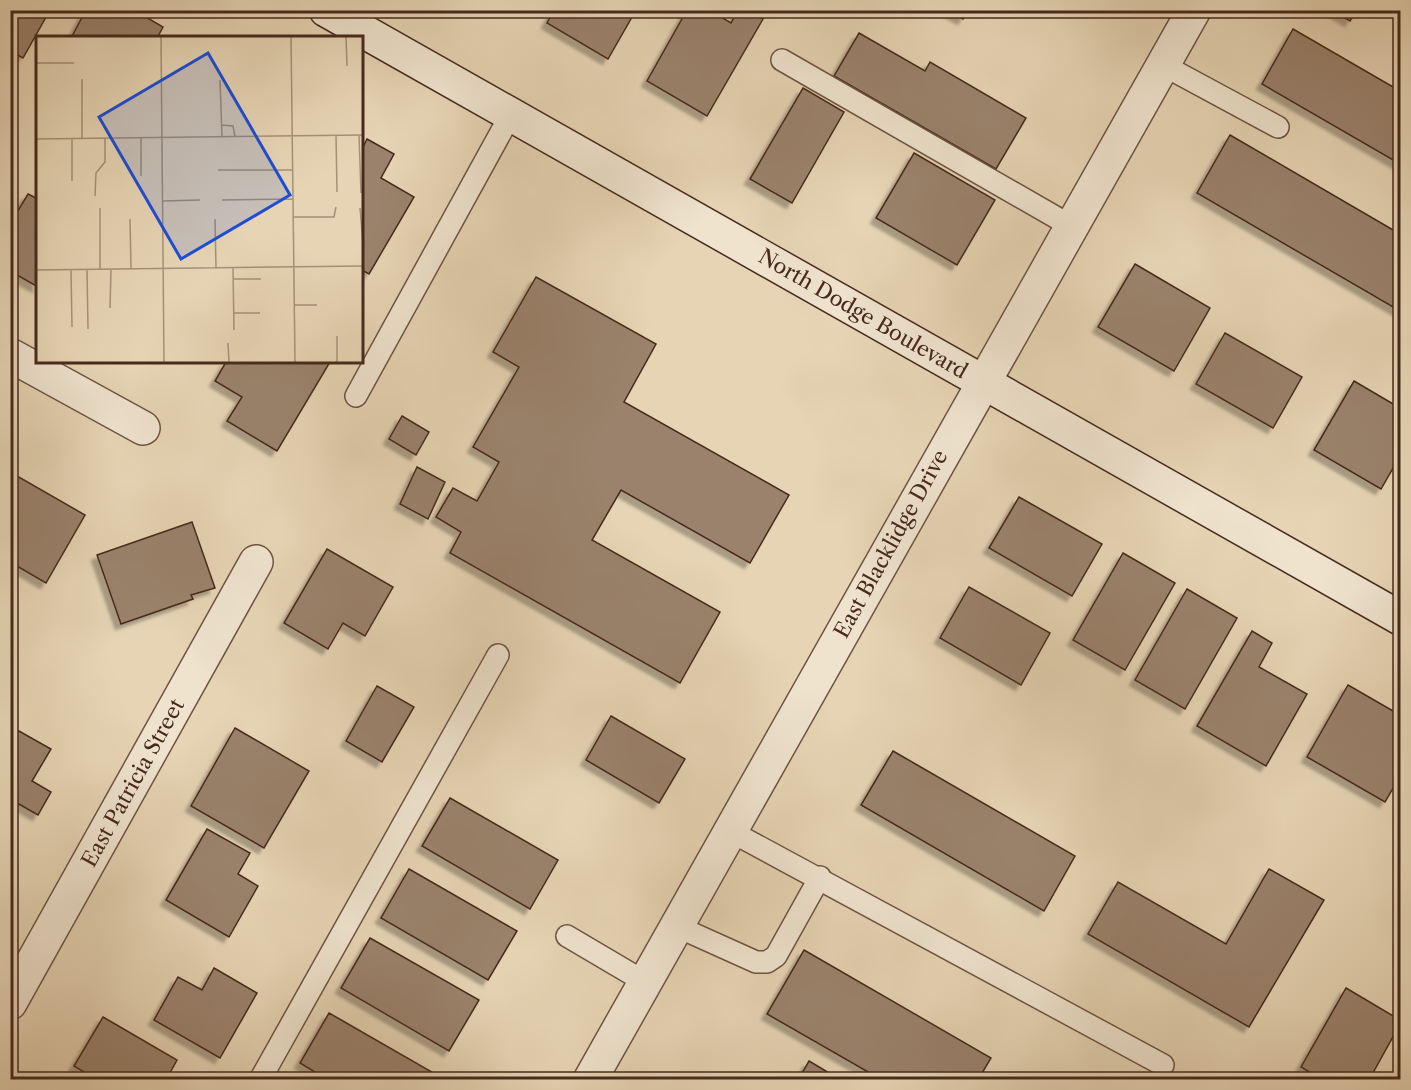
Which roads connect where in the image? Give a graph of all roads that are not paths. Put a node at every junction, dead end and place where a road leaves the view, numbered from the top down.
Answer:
1 (326, 10) edge
2 (1194, 10) edge
3 (782, 60) dead end
4 (1163, 65) junction
5 (511, 114) junction
6 (1278, 127) dead end
7 (1071, 226) junction
8 (10, 355) edge
9 (983, 382) junction
10 (357, 396) dead end
11 (143, 428) dead end
12 (256, 562) dead end
13 (1401, 618) edge
14 (498, 655) dead end
15 (730, 831) junction
16 (820, 877) junction
17 (676, 926) junction
18 (567, 936) dead end
19 (645, 982) junction
20 (10, 1003) edge
21 (1163, 1065) dead end
22 (260, 1080) edge
23 (590, 1080) edge

1 - 5 street, North Dodge Boulevard
2 - 4 street, East Blacklidge Drive
3 - 7 lane
4 - 6 lane
4 - 7 street, East Blacklidge Drive
5 - 9 street, North Dodge Boulevard
5 - 10 lane
7 - 9 street, East Blacklidge Drive
8 - 11 street
9 - 13 street, North Dodge Boulevard
9 - 15 street, East Blacklidge Drive
12 - 20 street, East Patricia Street
14 - 22 lane
15 - 16 lane
15 - 17 street, East Blacklidge Drive
16 - 17 lane
16 - 21 lane
17 - 19 street, East Blacklidge Drive
18 - 19 lane
19 - 23 street, East Blacklidge Drive

